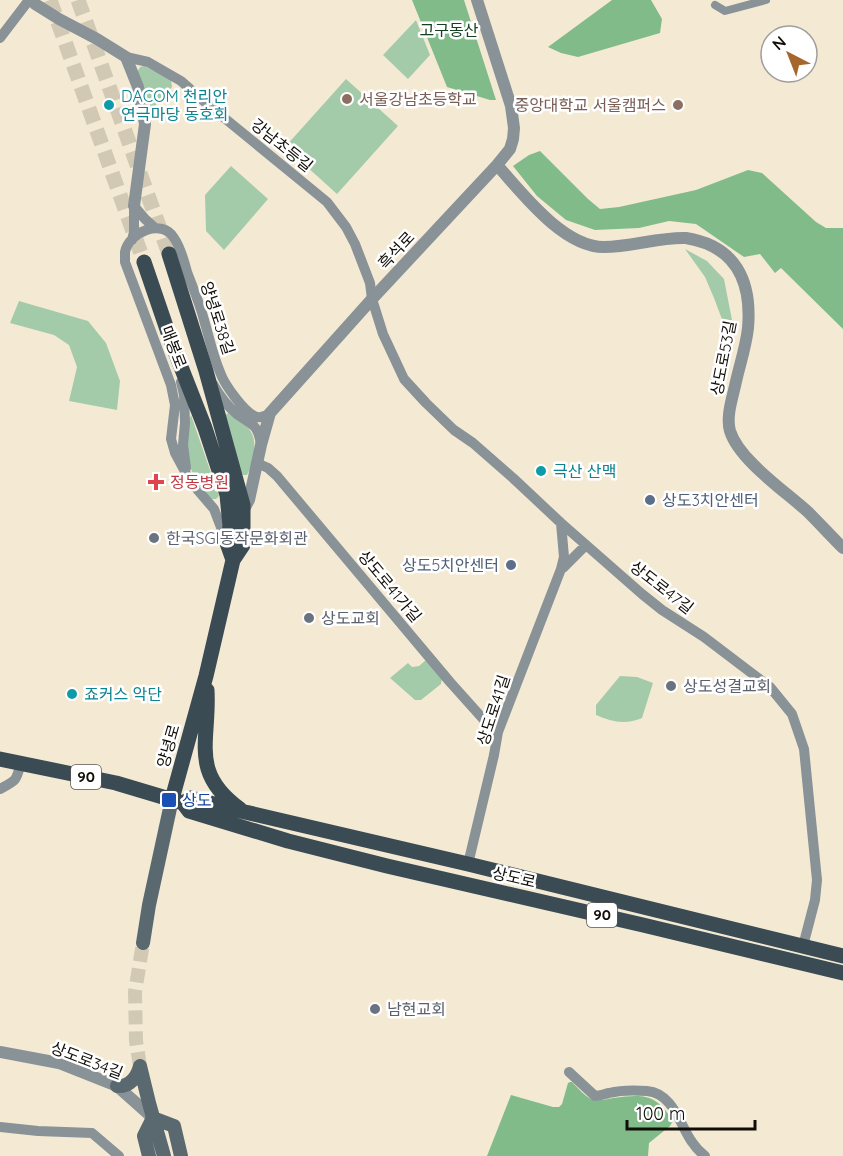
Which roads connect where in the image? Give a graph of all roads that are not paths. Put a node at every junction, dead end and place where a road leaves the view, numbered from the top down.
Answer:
1 (31, 0) edge
2 (477, 0) edge
3 (766, 0) edge
4 (715, 4) dead end
5 (0, 38) edge
6 (126, 57) junction
7 (497, 165) junction
8 (134, 206) junction
9 (156, 228) junction
10 (132, 240) junction
11 (169, 254) tunnel mouth
12 (144, 262) tunnel mouth
13 (372, 299) junction
14 (172, 344) junction
15 (206, 371) junction
16 (257, 419) junction
17 (261, 445) junction
18 (257, 463) junction
19 (189, 479) junction
20 (243, 511) junction
21 (561, 523) junction
22 (227, 543) junction
23 (586, 545) junction
24 (843, 548) edge
25 (233, 560) junction
26 (561, 569) junction
27 (206, 676) junction
28 (498, 732) junction
29 (0, 759) edge
30 (21, 763) junction
31 (0, 789) edge
32 (177, 801) junction
33 (245, 813) junction
34 (468, 864) junction
35 (506, 874) junction
36 (501, 892) junction
37 (143, 943) tunnel mouth
38 (802, 946) junction
39 (843, 956) edge
40 (843, 973) edge
41 (0, 1052) edge
42 (569, 1072) dead end
43 (117, 1086) junction
44 (153, 1118) junction
45 (0, 1127) edge
46 (119, 1156) edge
47 (149, 1156) edge
48 (164, 1156) edge
49 (181, 1156) edge
50 (705, 1156) edge

1 - 5 street
1 - 6 street
2 - 7 street, 흑석로
3 - 4 street
6 - 8 street
6 - 13 street, 강남초등길
7 - 13 street, 흑석로
7 - 24 street, 상도로53길
8 - 9 street, 양녕로38길
8 - 10 street, 매봉로
9 - 10 street
9 - 16 street, 양녕로38길
10 - 19 street, 매봉로
11 - 15 main road, 양녕로
12 - 14 main road
13 - 16 street, 흑석로
13 - 21 street, 상도로47길
14 - 19 street
14 - 22 main road
15 - 16 street
15 - 20 main road, 양녕로
16 - 17 street, 흑석로
16 - 17 street
17 - 18 street, 흑석로
18 - 20 street, 흑석로
18 - 28 street, 상도로41가길
19 - 22 street, 매봉로
20 - 25 main road, 양녕로
21 - 23 street, 상도로47길
21 - 26 street, 상도로41길
22 - 25 main road
23 - 26 street, 상도로41길
23 - 38 street, 상도로47길
25 - 27 main road, 양녕로
26 - 28 street, 상도로41길
27 - 32 main road, 양녕로
27 - 33 main road
28 - 34 street, 상도로41길
29 - 30 main road, 상도로 / 90
30 - 31 street
30 - 32 main road, 상도로 / 90
32 - 33 main road, 상도로 / 90
32 - 36 main road, 상도로 / 90
32 - 37 main road, 양녕로
33 - 34 main road, 상도로 / 90
34 - 35 main road, 상도로 / 90
35 - 36 main road
35 - 38 main road, 상도로 / 90
36 - 40 main road, 상도로 / 90
38 - 39 main road, 상도로 / 90
41 - 43 street, 상도로34길
42 - 50 street
43 - 44 street, 상도로34길
43 - 44 main road
44 - 47 main road
44 - 48 main road
44 - 49 main road
45 - 46 street

